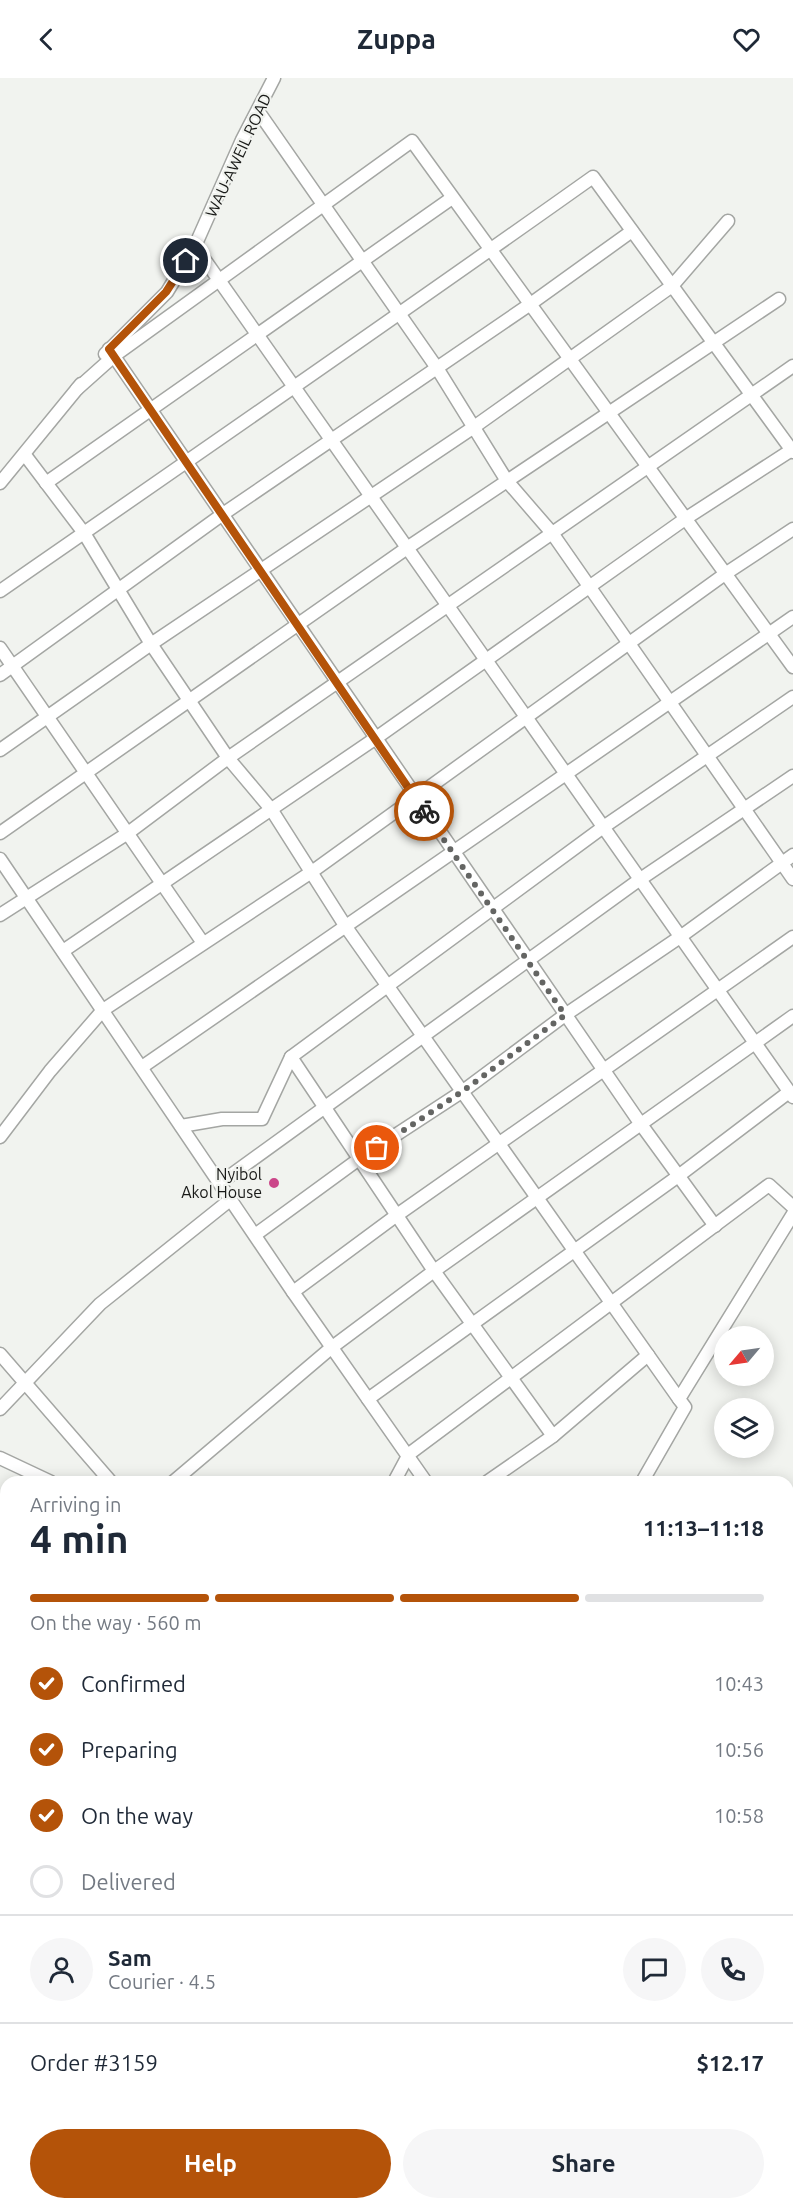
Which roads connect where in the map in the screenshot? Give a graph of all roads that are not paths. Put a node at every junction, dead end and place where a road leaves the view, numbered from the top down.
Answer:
1 (274, 78) edge
2 (258, 111) junction
3 (452, 198) junction
4 (325, 207) junction
5 (728, 221) dead end
6 (632, 231) junction
7 (195, 246) junction
8 (489, 251) junction
9 (363, 260) junction
10 (219, 280) junction
11 (672, 286) junction
12 (779, 299) dead end
13 (529, 305) junction
14 (400, 314) junction
15 (257, 334) junction
16 (713, 343) junction
17 (112, 352) junction
18 (569, 360) junction
19 (793, 366) edge
20 (437, 368) junction
21 (295, 388) junction
22 (753, 396) junction
23 (150, 408) junction
24 (607, 412) junction
25 (474, 427) junction
26 (332, 441) junction
27 (793, 450) edge
28 (25, 455) junction
29 (186, 460) junction
30 (647, 467) junction
31 (507, 481) junction
32 (0, 483) edge
33 (46, 483) junction
34 (370, 495) junction
35 (223, 514) junction
36 (685, 519) junction
37 (793, 529) edge
38 (84, 533) junction
39 (552, 533) junction
40 (407, 548) junction
41 (261, 570) junction
42 (726, 574) junction
43 (590, 588) junction
44 (118, 590) junction
45 (0, 591) edge
46 (447, 606) junction
47 (793, 617) edge
48 (297, 623) junction
49 (768, 633) junction
50 (150, 644) junction
51 (629, 644) junction
52 (0, 648) edge
53 (486, 662) junction
54 (13, 667) junction
55 (793, 667) edge
56 (0, 675) edge
57 (338, 683) junction
58 (793, 697) edge
59 (189, 699) junction
60 (670, 702) junction
61 (48, 717) junction
62 (526, 718) junction
63 (376, 738) junction
64 (0, 750) edge
65 (708, 756) junction
66 (228, 758) junction
67 (86, 774) junction
68 (564, 774) junction
69 (793, 776) edge
70 (415, 797) junction
71 (271, 809) junction
72 (744, 809) junction
73 (602, 828) junction
74 (0, 833) edge
75 (128, 833) junction
76 (453, 850) junction
77 (793, 855) edge
78 (0, 859) edge
79 (782, 862) junction
80 (313, 872) junction
81 (793, 879) edge
82 (639, 880) junction
83 (165, 883) junction
84 (26, 897) junction
85 (492, 907) junction
86 (0, 915) edge
87 (346, 927) junction
88 (680, 937) junction
89 (793, 937) edge
90 (203, 943) junction
91 (63, 951) junction
92 (528, 961) junction
93 (388, 986) junction
94 (716, 990) junction
95 (103, 1010) junction
96 (565, 1015) junction
97 (793, 1016) edge
98 (424, 1035) junction
99 (754, 1043) junction
100 (291, 1057) junction
101 (142, 1067) junction
102 (603, 1070) junction
103 (463, 1091) junction
104 (791, 1095) edge
105 (325, 1107) junction
106 (640, 1123) junction
107 (181, 1126) junction
108 (0, 1137) edge
109 (500, 1143) junction
110 (359, 1159) junction
111 (678, 1177) junction
112 (220, 1183) junction
113 (538, 1198) junction
114 (230, 1200) junction
115 (793, 1207) edge
116 (793, 1214) edge
117 (397, 1215) junction
118 (716, 1226) junction
119 (255, 1235) junction
120 (574, 1249) junction
121 (434, 1271) junction
122 (293, 1292) junction
123 (612, 1305) junction
124 (471, 1324) junction
125 (331, 1348) junction
126 (0, 1354) edge
127 (648, 1355) junction
128 (511, 1379) junction
129 (26, 1383) junction
130 (368, 1399) junction
131 (679, 1399) junction
132 (0, 1409) edge
133 (553, 1436) junction
134 (409, 1454) junction
135 (0, 1458) edge
136 (38, 1476) edge
137 (106, 1476) edge
138 (180, 1476) edge
139 (397, 1476) edge
140 (422, 1476) edge
141 (496, 1476) edge
142 (645, 1476) edge

1 - 2 street, WAU-AWEIL ROAD
2 - 4 street
2 - 7 street, WAU-AWEIL ROAD
3 - 4 street
3 - 8 street
3 - 9 street
4 - 9 street
4 - 10 street
5 - 11 street
6 - 8 street
6 - 11 street
6 - 13 street
7 - 10 street
7 - 17 street, WAU-AWEIL ROAD
8 - 13 street
8 - 14 street
9 - 14 street
9 - 15 street
10 - 15 street
10 - 17 street
11 - 16 street
11 - 18 street
12 - 16 street
13 - 18 street
13 - 20 street
14 - 20 street
14 - 21 street
15 - 21 street
15 - 23 street
16 - 22 street
16 - 24 street
17 - 23 street
17 - 28 street, WAU-AWEIL ROAD
18 - 24 street
18 - 25 street
19 - 22 street
20 - 25 street
20 - 26 street
21 - 26 street
21 - 29 street
22 - 27 street
22 - 30 street
23 - 29 street
23 - 33 street
24 - 30 street
24 - 31 street
25 - 31 street
25 - 34 street
26 - 34 street
26 - 35 street
27 - 36 street
28 - 32 street, WAU-AWEIL ROAD
28 - 33 street
29 - 35 street
29 - 38 street
30 - 36 street
30 - 39 street
31 - 39 street
31 - 40 street
33 - 38 street
34 - 40 street
34 - 41 street
35 - 41 street
35 - 44 street
36 - 42 street
36 - 43 street
37 - 42 street
38 - 44 street
38 - 45 street
39 - 43 street
39 - 46 street
40 - 46 street
40 - 48 street
41 - 48 street
41 - 50 street
42 - 49 street
42 - 51 street
43 - 51 street
43 - 53 street
44 - 50 street
44 - 54 street
46 - 53 street
46 - 57 street
47 - 49 street
48 - 57 street
48 - 59 street
49 - 55 street
49 - 60 street
50 - 59 street
50 - 61 street
51 - 60 street
51 - 62 street
52 - 54 street
53 - 62 street
53 - 63 street
54 - 56 street
54 - 61 street
57 - 63 street
57 - 66 street
58 - 65 street
59 - 66 street
59 - 67 street
60 - 65 street
60 - 68 street
61 - 64 street
61 - 67 street
62 - 68 street
62 - 70 street
63 - 70 street
63 - 71 street
65 - 72 street
65 - 73 street
66 - 71 street
66 - 75 street
67 - 74 street
67 - 75 street
68 - 73 street
68 - 76 street
69 - 72 street
70 - 76 street
70 - 80 street
71 - 80 street
71 - 83 street
72 - 79 street
72 - 82 street
73 - 82 street
73 - 85 street
75 - 83 street
75 - 84 street
76 - 85 street
76 - 87 street
77 - 79 street
78 - 84 street
79 - 81 street
79 - 88 street
80 - 87 street
80 - 90 street
82 - 88 street
82 - 92 street
83 - 90 street
83 - 91 street
84 - 86 street
84 - 91 street
85 - 92 street
85 - 93 street
87 - 93 street
87 - 101 street
88 - 94 street
88 - 96 street
89 - 94 street
90 - 95 street
91 - 95 street
92 - 96 street
92 - 98 street
93 - 98 street
93 - 100 street
94 - 99 street
94 - 102 street
95 - 101 street
95 - 108 street
96 - 102 street
96 - 103 street
97 - 99 street
98 - 103 street
98 - 105 street
99 - 104 street
99 - 106 street
100 - 105 street
100 - 107 street
101 - 107 street
102 - 106 street
102 - 109 street
103 - 109 street
103 - 110 street
104 - 111 street
105 - 110 street
105 - 112 street
106 - 111 street
106 - 113 street
107 - 112 street
109 - 113 street
109 - 117 street
110 - 117 street
110 - 119 street
111 - 118 street
111 - 120 street
112 - 114 street
113 - 120 street
113 - 121 street
114 - 119 street
114 - 129 street
115 - 118 street
116 - 131 street
117 - 121 street
117 - 122 street
118 - 123 street
119 - 122 street
120 - 123 street
120 - 124 street
121 - 124 street
121 - 125 street
122 - 125 street
123 - 127 street
123 - 128 street
124 - 128 street
124 - 130 street
125 - 130 street
125 - 138 street
126 - 129 street
127 - 131 street
127 - 133 street
128 - 133 street
128 - 134 street
129 - 132 street
129 - 137 street
130 - 134 street
131 - 142 street
133 - 141 street
134 - 139 street
134 - 140 street
135 - 136 street

